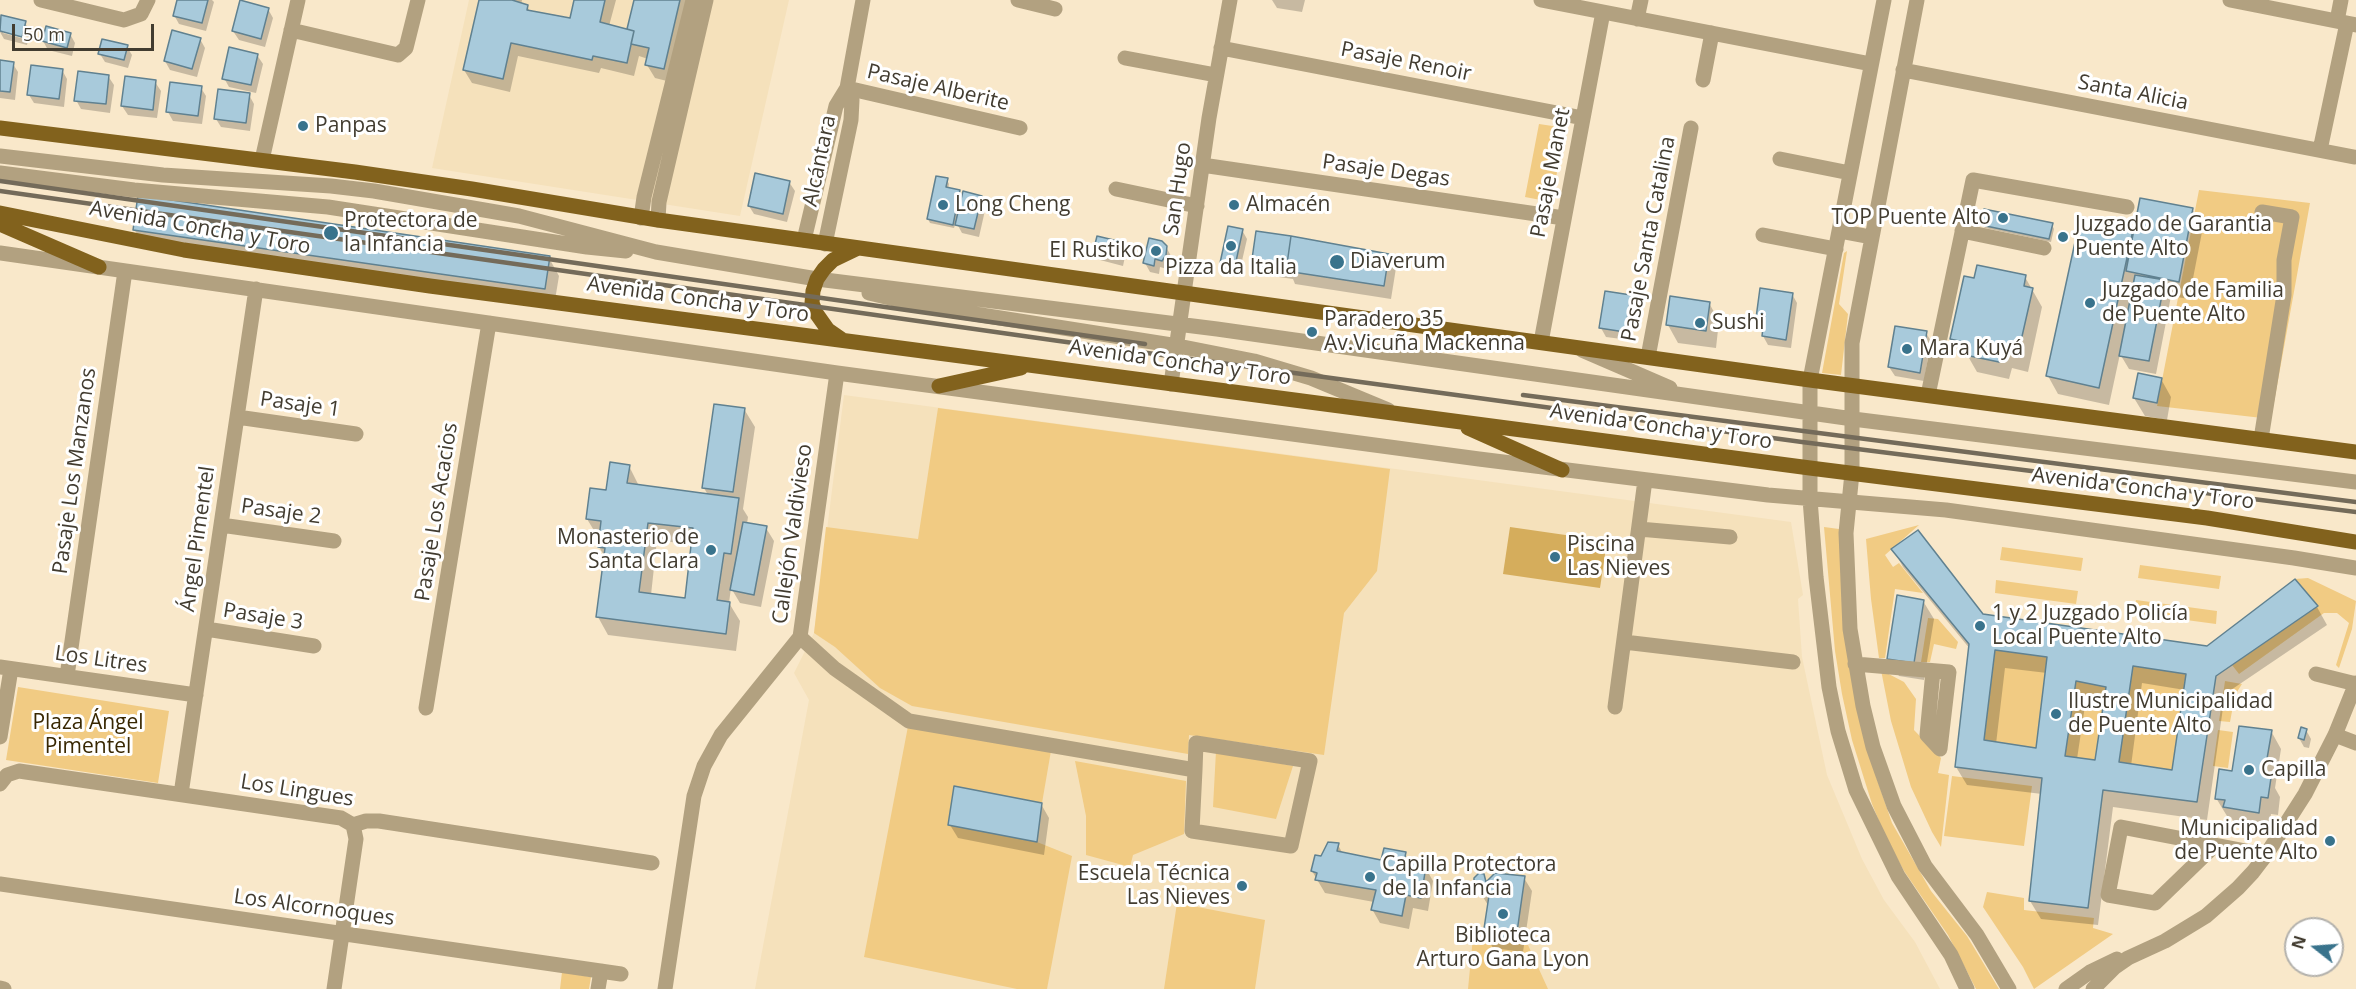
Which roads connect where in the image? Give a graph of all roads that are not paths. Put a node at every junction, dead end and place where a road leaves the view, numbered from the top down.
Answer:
1 (41, 0) edge
2 (148, 0) edge
3 (298, 0) edge
4 (418, 0) edge
5 (693, 0) edge
6 (706, 0) edge
7 (863, 0) edge
8 (1018, 0) edge
9 (1230, 0) edge
10 (1541, 0) edge
11 (1641, 0) edge
12 (1884, 0) edge
13 (1917, 0) edge
14 (2230, 0) edge
15 (2341, 0) edge
16 (1055, 9) dead end
17 (1603, 12) junction
18 (1637, 18) junction
19 (2347, 23) edge
20 (291, 30) junction
21 (1712, 33) junction
22 (1221, 48) junction
23 (1125, 58) dead end
24 (1871, 64) junction
25 (1903, 70) junction
26 (1216, 75) junction
27 (1703, 80) dead end
28 (847, 88) junction
29 (1583, 118) junction
30 (0, 128) edge
31 (1020, 128) dead end
32 (1691, 128) dead end
33 (2320, 150) junction
34 (0, 156) edge
35 (2354, 157) dead end
36 (1780, 159) dead end
37 (262, 160) junction
38 (1202, 165) junction
39 (0, 172) edge
40 (1850, 173) junction
41 (1116, 189) dead end
42 (1197, 206) junction
43 (2127, 207) dead end
44 (2262, 212) dead end
45 (0, 213) edge
46 (641, 218) junction
47 (1564, 218) junction
48 (658, 220) junction
49 (0, 224) edge
50 (1839, 231) junction
51 (1962, 231) junction
52 (1763, 235) dead end
53 (1871, 237) junction
54 (804, 240) junction
55 (825, 244) junction
56 (858, 248) junction
57 (2044, 248) dead end
58 (1836, 249) junction
59 (656, 252) junction
60 (0, 253) edge
61 (99, 267) junction
62 (125, 271) junction
63 (817, 279) junction
64 (256, 290) junction
65 (1185, 293) junction
66 (489, 323) junction
67 (1180, 325) junction
68 (844, 341) junction
69 (1541, 342) junction
70 (1178, 346) junction
71 (1571, 346) junction
72 (1648, 357) junction
73 (1033, 365) junction
74 (837, 373) junction
75 (1810, 380) junction
76 (1172, 384) junction
77 (1852, 385) junction
78 (939, 386) junction
79 (1928, 395) junction
80 (1689, 397) junction
81 (1392, 412) junction
82 (1811, 413) junction
83 (237, 417) junction
84 (1853, 419) junction
85 (1451, 421) junction
86 (356, 434) dead end
87 (2260, 439) junction
88 (2356, 452) edge
89 (1810, 468) junction
90 (1562, 470) junction
91 (1852, 473) junction
92 (1645, 480) junction
93 (2356, 482) edge
94 (1810, 498) junction
95 (1849, 501) junction
96 (221, 525) junction
97 (1639, 529) junction
98 (1730, 537) dead end
99 (334, 541) dead end
100 (2356, 542) edge
101 (2356, 568) edge
102 (206, 629) junction
103 (800, 637) junction
104 (1624, 642) junction
105 (314, 646) dead end
106 (1792, 662) dead end
107 (1855, 664) junction
108 (6, 668) edge
109 (1933, 671) dead end
110 (2316, 674) dead end
111 (67, 676) junction
112 (2356, 684) edge
113 (4, 685) edge
114 (196, 695) junction
115 (1615, 707) dead end
116 (426, 708) dead end
117 (2335, 735) junction
118 (0, 737) edge
119 (2356, 743) edge
120 (1195, 770) junction
121 (2, 775) edge
122 (181, 794) junction
123 (353, 825) junction
124 (2215, 844) junction
125 (2266, 855) junction
126 (652, 863) dead end
127 (0, 884) edge
128 (342, 934) junction
129 (2143, 950) junction
130 (601, 971) junction
131 (621, 974) dead end
132 (334, 989) edge
133 (598, 989) edge
134 (665, 989) edge
135 (1967, 989) edge
136 (2009, 989) edge
137 (2066, 989) edge
138 (2093, 989) edge

1 - 2 street
3 - 20 street
4 - 20 street
5 - 46 street
6 - 48 street
7 - 28 street, Alcántara
8 - 16 street
9 - 22 street, San Hugo
10 - 17 street
11 - 18 street
12 - 24 street
13 - 25 street
14 - 19 street
15 - 19 street
17 - 18 street
17 - 29 street, Pasaje Manet
18 - 21 street
19 - 33 street
20 - 37 street
21 - 24 street
21 - 27 street
22 - 26 street, San Hugo
22 - 29 street, Pasaje Renoir
23 - 26 street
24 - 40 street
25 - 33 street, Santa Alicia
25 - 53 street
26 - 38 street, San Hugo
28 - 31 street, Pasaje Alberite
28 - 54 street, Alcántara
28 - 55 street, Alcántara
29 - 47 street, Pasaje Manet
30 - 37 main road
32 - 72 street, Pasaje Santa Catalina
33 - 35 street, Santa Alicia
34 - 59 street
36 - 40 street
37 - 46 main road
38 - 42 street, San Hugo
38 - 47 street, Pasaje Degas
39 - 59 street
40 - 50 street
41 - 42 street
42 - 65 street, San Hugo
43 - 51 street
44 - 87 street
45 - 68 main road, Avenida Concha y Toro
46 - 48 main road
47 - 69 street, Pasaje Manet
48 - 54 main road
49 - 61 main road
50 - 53 street
50 - 58 street
51 - 57 street
51 - 79 street
52 - 58 street
53 - 77 street
54 - 55 main road
55 - 56 main road
56 - 63 main road
56 - 65 main road
58 - 75 street
59 - 63 street
60 - 61 street
61 - 62 street
62 - 64 street
62 - 111 street, Pasaje Los Manzanos
63 - 67 street
63 - 68 main road
63 - 70 street
64 - 66 street
64 - 83 street, Ángel Pimentel
65 - 67 street, San Hugo
65 - 69 main road
66 - 74 street
66 - 116 street, Pasaje Los Acacios
67 - 70 street, San Hugo
67 - 80 street
68 - 73 main road, Avenida Concha y Toro
69 - 71 main road
70 - 76 street, San Hugo
70 - 81 street
71 - 72 main road
71 - 80 street
72 - 75 main road
73 - 76 main road, Avenida Concha y Toro
73 - 78 main road
74 - 78 street
74 - 103 street, Callejón Valdivieso
75 - 77 main road
75 - 82 street
76 - 81 main road, Avenida Concha y Toro
77 - 79 main road
77 - 84 street
78 - 90 street
79 - 87 main road
80 - 82 street
81 - 85 main road, Avenida Concha y Toro
82 - 84 street
82 - 89 street
83 - 86 street, Pasaje 1
83 - 96 street, Ángel Pimentel
84 - 91 street
84 - 93 street
85 - 89 main road, Avenida Concha y Toro
85 - 90 main road
87 - 88 main road
89 - 91 main road, Avenida Concha y Toro
89 - 94 street
90 - 92 street
91 - 95 street
91 - 100 main road, Avenida Concha y Toro
92 - 94 street
92 - 97 street
94 - 95 street
94 - 135 street
95 - 101 street
95 - 107 street
96 - 99 street, Pasaje 2
96 - 102 street, Ángel Pimentel
97 - 98 street
97 - 104 street
102 - 105 street, Pasaje 3
102 - 114 street, Ángel Pimentel
103 - 120 street
103 - 134 street, Callejón Valdivieso
104 - 106 street
104 - 115 street
107 - 109 street
107 - 136 street
108 - 111 street, Los Litres
108 - 113 street
110 - 112 street
111 - 114 street, Los Litres
112 - 117 street
113 - 118 street
114 - 122 street, Ángel Pimentel
117 - 119 street
117 - 125 street
120 - 120 street
121 - 122 street, Los Lingues
122 - 123 street, Los Lingues
123 - 126 street, Los Lingues
123 - 128 street
124 - 124 street
124 - 125 street
125 - 129 street
127 - 128 street, Los Alcornoques
128 - 130 street, Los Alcornoques
128 - 132 street
129 - 137 street
129 - 138 street
130 - 131 street, Los Alcornoques
130 - 133 street

